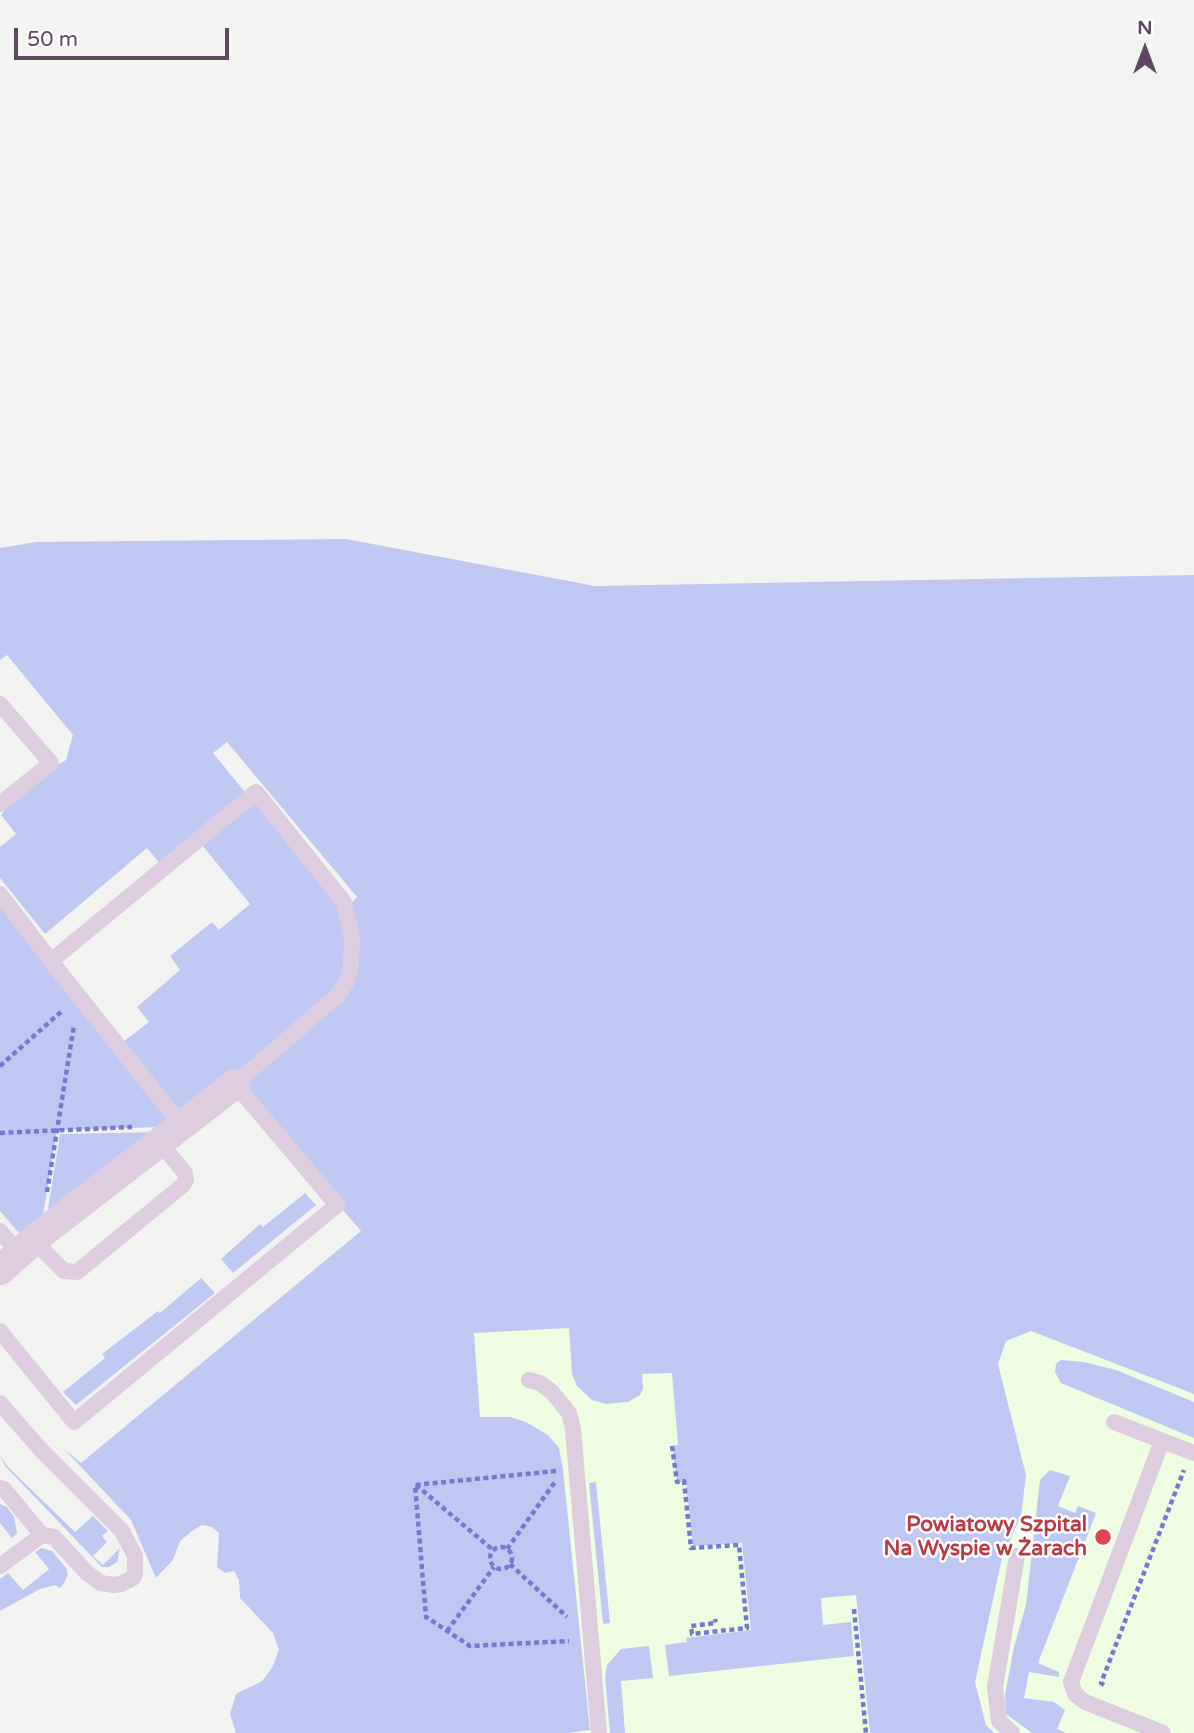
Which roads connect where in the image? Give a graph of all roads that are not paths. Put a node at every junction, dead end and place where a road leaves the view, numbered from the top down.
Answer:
1 (0, 704) edge
2 (0, 804) edge
3 (0, 894) edge
4 (51, 961) junction
5 (235, 1084) junction
6 (171, 1135) junction
7 (18, 1246) edge
8 (0, 1331) edge
9 (529, 1380) dead end
10 (0, 1403) edge
11 (1114, 1422) dead end
12 (1162, 1441) junction
13 (1194, 1453) edge
14 (0, 1488) edge
15 (42, 1535) junction
16 (1017, 1556) dead end
17 (0, 1566) edge
18 (598, 1733) edge
19 (1012, 1733) edge
20 (1163, 1733) edge

1 - 2 lane
3 - 4 lane
4 - 5 lane
4 - 6 lane
5 - 6 street
5 - 8 lane
6 - 7 street
6 - 7 lane
9 - 18 lane
10 - 15 lane
11 - 12 lane
12 - 13 lane
12 - 20 lane
14 - 15 lane
15 - 17 lane
16 - 19 lane

